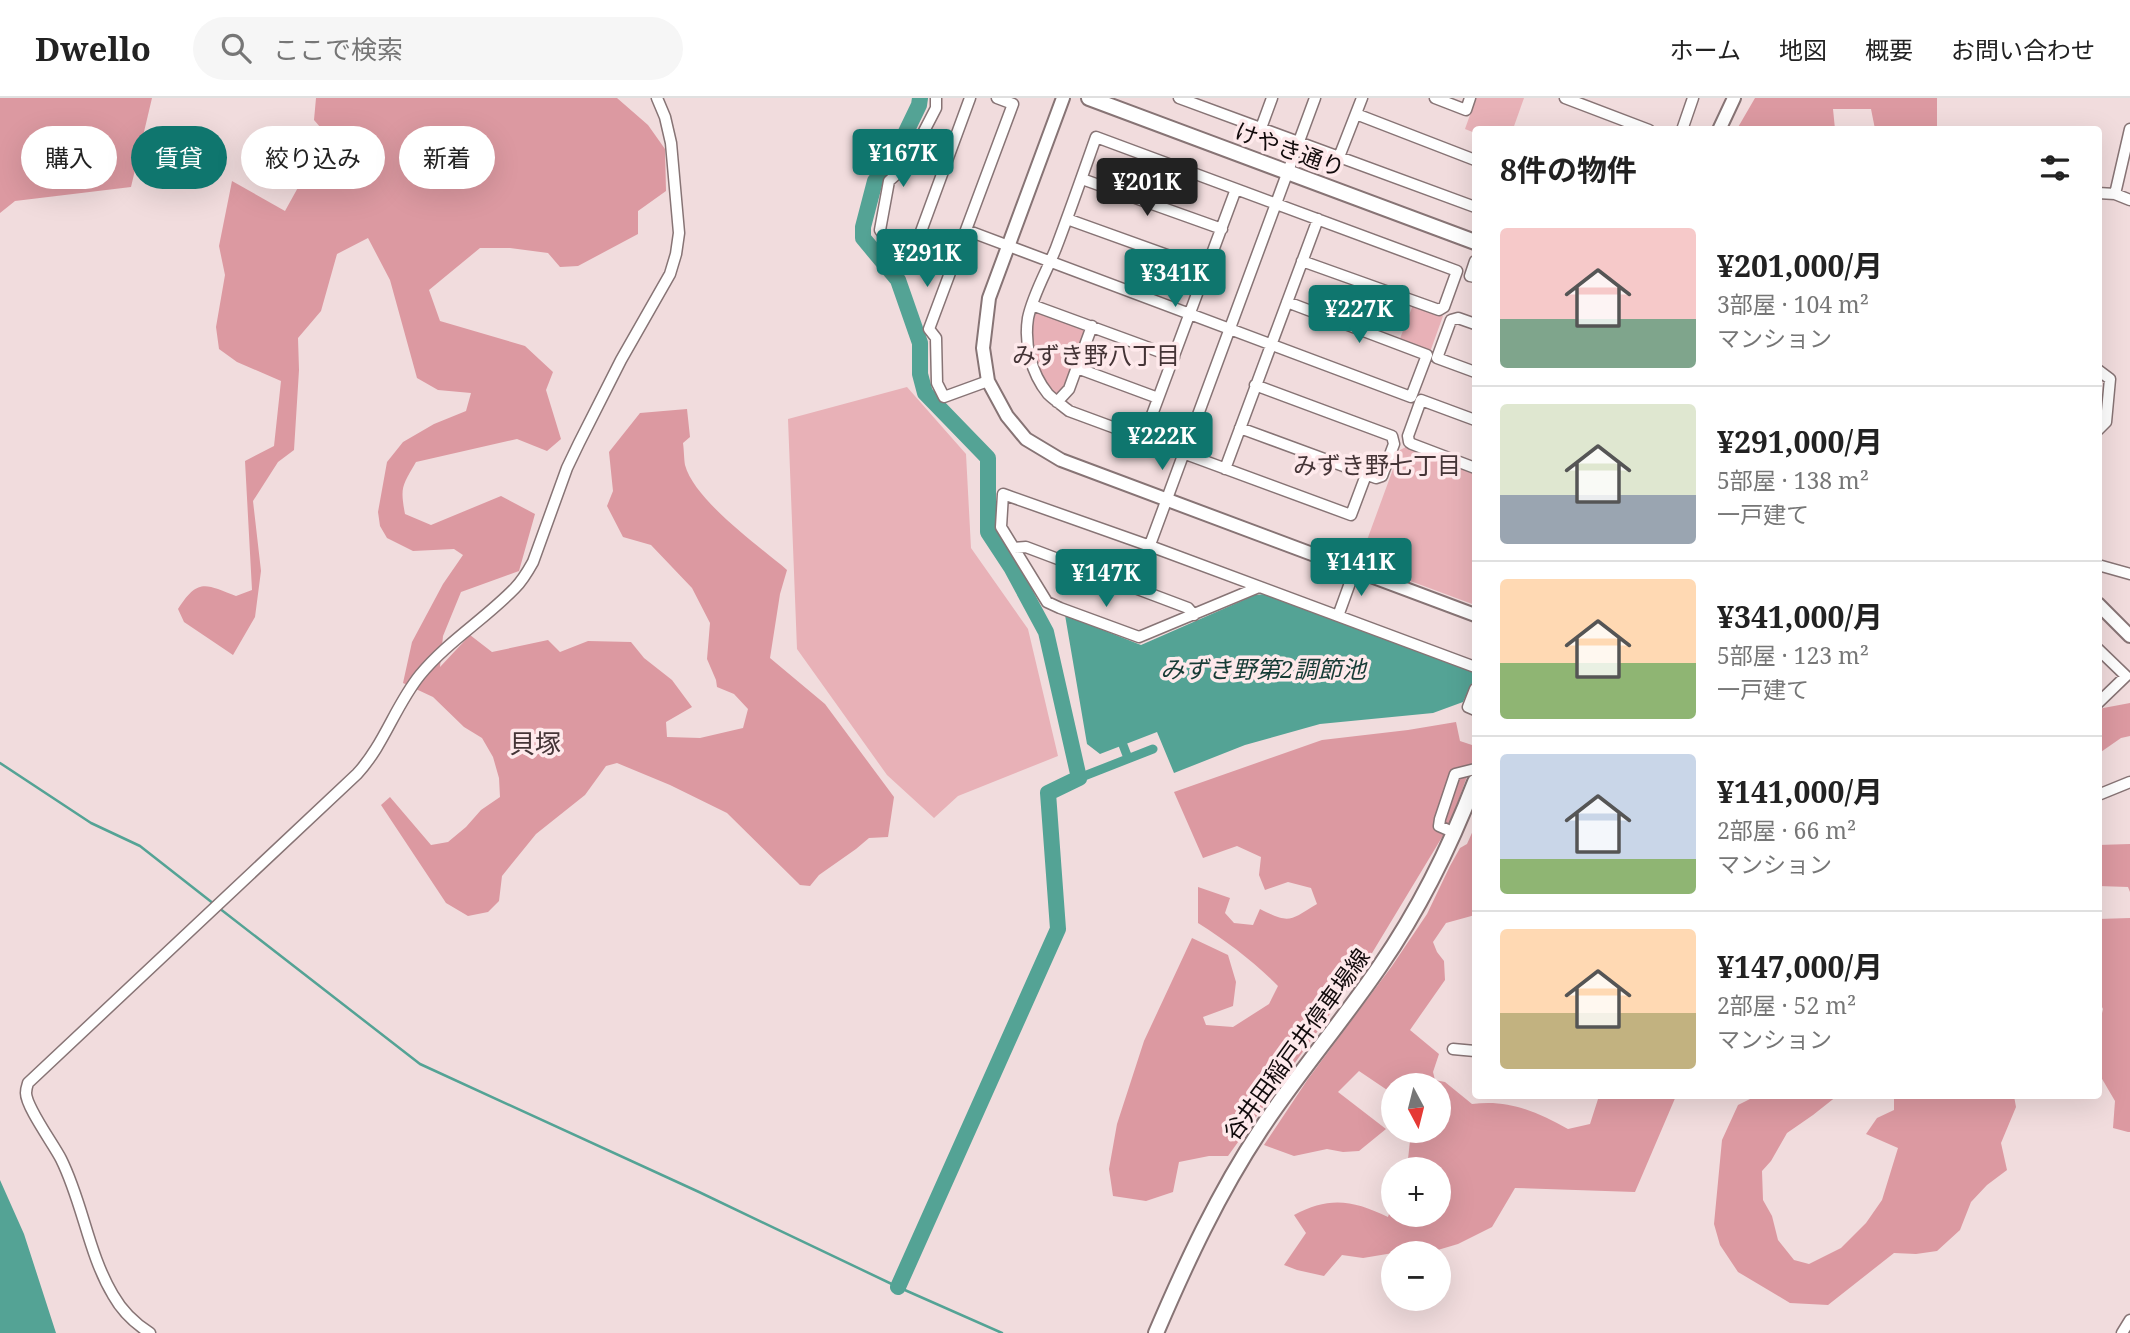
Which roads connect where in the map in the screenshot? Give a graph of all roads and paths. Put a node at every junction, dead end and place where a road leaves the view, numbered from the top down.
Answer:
1 (657, 98) edge
2 (936, 98) edge
3 (970, 98) edge
4 (997, 98) edge
5 (1063, 98) edge
6 (1089, 98) edge
7 (1179, 98) edge
8 (1272, 98) edge
9 (1315, 98) edge
10 (1362, 98) edge
11 (1435, 98) edge
12 (1470, 98) edge
13 (1565, 98) edge
14 (1693, 98) edge
15 (1734, 98) edge
16 (1356, 114) junction
17 (1631, 126) edge
18 (1683, 126) edge
19 (1721, 126) edge
20 (1261, 128) junction
21 (2130, 129) edge
22 (1299, 142) junction
23 (1339, 157) junction
24 (1472, 159) edge
25 (1289, 173) junction
26 (1082, 178) junction
27 (1236, 188) junction
28 (2102, 193) edge
29 (2115, 194) junction
30 (2130, 201) edge
31 (1277, 204) junction
32 (1472, 206) edge
33 (1067, 219) junction
34 (1318, 219) junction
35 (1222, 229) junction
36 (966, 230) junction
37 (1472, 241) edge
38 (1009, 245) junction
39 (912, 256) junction
40 (1051, 261) junction
41 (1302, 261) junction
42 (951, 269) junction
43 (1206, 270) junction
44 (1287, 302) junction
45 (1032, 305) junction
46 (1189, 314) junction
47 (1472, 323) edge
48 (1092, 326) junction
49 (1230, 328) junction
50 (1271, 344) junction
51 (1174, 357) junction
52 (1077, 368) junction
53 (1472, 371) edge
54 (2102, 374) edge
55 (988, 381) junction
56 (1255, 385) junction
57 (1158, 398) junction
58 (1058, 402) junction
59 (1472, 419) edge
60 (2102, 426) edge
61 (1240, 428) junction
62 (1143, 439) junction
63 (1184, 454) junction
64 (1472, 467) edge
65 (1225, 469) junction
66 (1366, 475) junction
67 (1168, 499) junction
68 (1150, 545) junction
69 (1013, 548) junction
70 (2102, 566) edge
71 (1355, 569) junction
72 (2130, 574) edge
73 (1259, 587) junction
74 (1134, 588) junction
75 (2102, 608) edge
76 (1472, 614) edge
77 (1194, 615) junction
78 (1338, 616) junction
79 (2130, 636) edge
80 (2102, 653) edge
81 (1472, 666) edge
82 (2102, 699) edge
83 (1472, 770) edge
84 (2130, 782) edge
85 (1472, 790) edge
86 (2102, 793) edge
87 (1455, 832) junction
88 (1453, 1049) dead end
89 (1472, 1051) edge
90 (2130, 1320) edge
91 (150, 1333) edge
92 (1156, 1333) edge
93 (2122, 1333) edge

1 - 91 street
2 - 39 street
3 - 39 street
4 - 36 street
5 - 38 street
6 - 25 main road, けやき通り
7 - 20 street
8 - 20 street
9 - 22 street
10 - 16 street
11 - 12 street
13 - 17 street
14 - 18 street
15 - 19 street
16 - 23 street
16 - 24 street
20 - 22 street
21 - 29 street
22 - 23 street
22 - 25 street
23 - 32 street
25 - 31 street
25 - 37 main road, けやき通り
26 - 27 street
26 - 33 street
26 - 35 street
27 - 31 street
27 - 35 street
28 - 29 street
29 - 30 street
31 - 34 street
31 - 49 street
33 - 40 street
33 - 43 street
34 - 41 street
34 - 41 street
35 - 43 street
36 - 38 street
36 - 42 street
38 - 40 street
38 - 55 street
39 - 42 street
40 - 45 street
40 - 46 street
41 - 44 street
42 - 55 street
43 - 46 street
44 - 50 street
44 - 50 street
45 - 48 street
45 - 58 street
46 - 49 street
46 - 51 street
47 - 53 street
48 - 51 street
48 - 52 street
49 - 50 street
49 - 63 street
50 - 56 street
51 - 57 street
52 - 57 street
52 - 58 street
54 - 60 street
55 - 67 street
56 - 61 street
56 - 66 street
57 - 62 street
58 - 62 street
59 - 64 street
61 - 65 street
61 - 66 street
62 - 63 street
63 - 65 street
63 - 67 street
65 - 66 street
67 - 68 street
67 - 71 street
68 - 69 street
68 - 73 street
68 - 74 street
69 - 74 street
69 - 77 street
70 - 72 street
71 - 76 street
71 - 78 street
73 - 77 street
73 - 78 street
74 - 77 street
75 - 79 street
78 - 81 street
80 - 82 street
83 - 87 street
84 - 86 street
85 - 87 main road, 谷井田稲戸井停車場線
87 - 92 main road, 谷井田稲戸井停車場線
88 - 89 street
90 - 93 street

